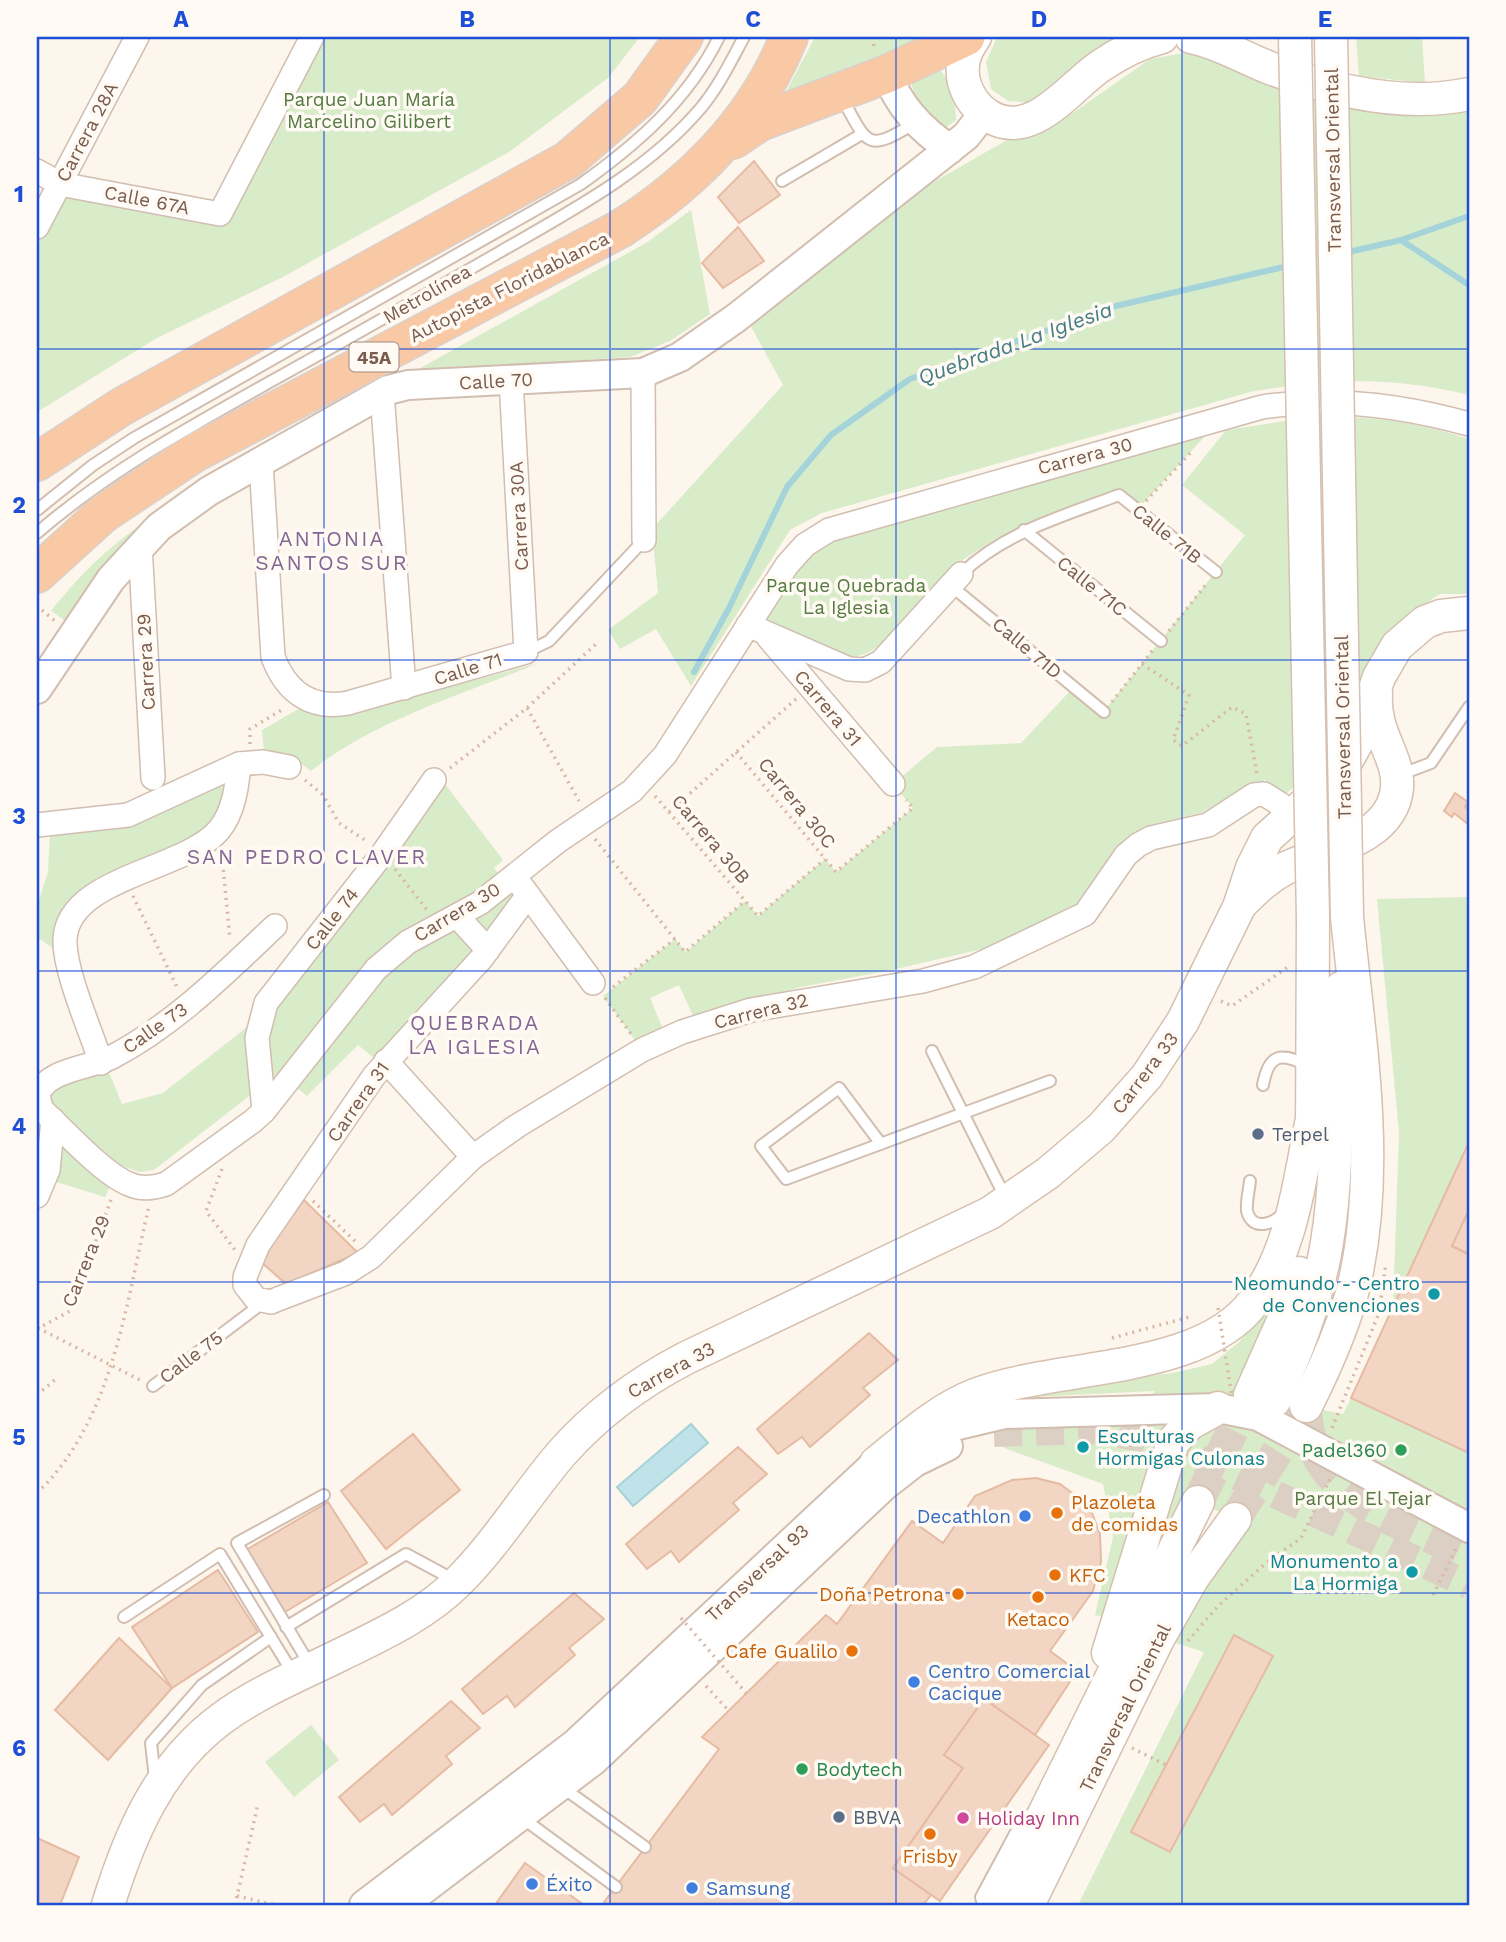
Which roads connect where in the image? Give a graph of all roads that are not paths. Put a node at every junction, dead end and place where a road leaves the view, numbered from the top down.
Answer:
1 (137, 37) edge
2 (312, 37) edge
3 (684, 37) edge
4 (719, 37) edge
5 (744, 37) edge
6 (789, 37) edge
7 (966, 37) edge
8 (975, 37) edge
9 (1163, 37) edge
10 (1191, 37) edge
11 (1295, 37) edge
12 (1331, 37) edge
13 (887, 74) junction
14 (839, 92) junction
15 (1469, 94) edge
16 (984, 113) junction
17 (917, 122) junction
18 (862, 134) junction
19 (950, 149) junction
20 (718, 150) junction
21 (37, 171) edge
22 (782, 181) dead end
23 (60, 184) junction
24 (37, 227) edge
25 (643, 373) junction
26 (512, 380) junction
27 (382, 393) junction
28 (1469, 424) edge
29 (37, 462) edge
30 (261, 462) junction
31 (37, 510) edge
32 (1024, 530) junction
33 (37, 533) edge
34 (644, 540) joint
35 (140, 545) junction
36 (1216, 572) dead end
37 (37, 574) edge
38 (955, 579) junction
39 (1469, 613) edge
40 (756, 629) junction
41 (1161, 641) dead end
42 (526, 652) junction
43 (1379, 677) junction
44 (404, 688) junction
45 (37, 689) edge
46 (1469, 706) edge
47 (1104, 712) dead end
48 (1351, 754) junction
49 (244, 763) junction
50 (289, 768) dead end
51 (1397, 776) junction
52 (153, 778) dead end
53 (434, 780) road end
54 (893, 784) road end
55 (1285, 819) junction
56 (37, 825) edge
57 (1306, 859) junction
58 (521, 885) junction
59 (1239, 907) junction
60 (457, 916) junction
61 (1347, 917) junction
62 (275, 926) dead end
63 (488, 950) junction
64 (598, 989) road end
65 (932, 1051) dead end
66 (386, 1061) junction
67 (101, 1063) junction
68 (1312, 1067) junction
69 (1050, 1081) dead end
70 (1263, 1085) dead end
71 (41, 1104) edge
72 (264, 1111) junction
73 (962, 1114) junction
74 (1312, 1119) junction
75 (881, 1144) junction
76 (473, 1157) junction
77 (1250, 1181) dead end
78 (1299, 1182) junction
79 (37, 1196) edge
80 (1004, 1198) junction
81 (257, 1297) junction
82 (153, 1386) road end
83 (1244, 1400) junction
84 (1306, 1406) tunnel mouth
85 (994, 1433) tunnel mouth
86 (876, 1463) junction
87 (324, 1495) dead end
88 (1198, 1502) tunnel mouth
89 (1235, 1519) tunnel mouth
90 (1466, 1532) edge
91 (458, 1582) junction
92 (124, 1617) dead end
93 (286, 1627) junction
94 (271, 1637) junction
95 (304, 1673) junction
96 (1082, 1739) junction
97 (561, 1786) junction
98 (156, 1791) junction
99 (1047, 1810) junction
100 (521, 1818) junction
101 (645, 1847) dead end
102 (616, 1887) dead end
103 (407, 1903) edge
104 (108, 1905) edge
105 (364, 1905) edge
106 (983, 1905) edge
107 (999, 1905) edge
108 (1028, 1905) edge

1 - 23 street, Carrera 28A
2 - 23 street, Calle 67A
3 - 29 highway
4 - 31 lane, Metrolínea
5 - 33 lane, Metrolínea
6 - 20 highway, Autopista Floridablanca / 45A
7 - 13 highway
8 - 16 main road
9 - 16 main road
10 - 15 main road
11 - 68 main road, Transversal Oriental, bridge
12 - 61 main road, Transversal Oriental, bridge
13 - 14 highway
13 - 17 street
14 - 18 lane
14 - 20 highway
16 - 19 street, Calle 70
17 - 18 lane
17 - 19 street
18 - 22 lane
19 - 25 street, Calle 70
20 - 37 highway, Autopista Floridablanca / 45A
21 - 23 street, Calle 67A
23 - 24 street, Carrera 28A
25 - 26 street, Calle 70
25 - 34 street
26 - 27 street, Calle 70
26 - 42 street, Carrera 30A
27 - 30 street, Calle 70
27 - 44 street
28 - 40 street, Carrera 30
30 - 35 street, Calle 70
30 - 44 street, Calle 71
32 - 36 lane, Calle 71B
32 - 38 lane
32 - 41 lane, Calle 71C
34 - 42 lane, Calle 71
35 - 45 street, Calle 70
35 - 52 street, Carrera 29
38 - 40 street
38 - 47 lane, Calle 71D
39 - 43 main road, Carrera 33
40 - 54 street, Carrera 31
40 - 58 street, Carrera 30
42 - 44 street, Calle 71
43 - 48 main road, Carrera 33
43 - 51 main road, Carrera 33
46 - 51 lane
48 - 51 main road
48 - 55 main road, Carrera 33
49 - 50 street
49 - 56 street
49 - 67 street
51 - 57 main road, Carrera 33
53 - 72 street, Calle 74
55 - 57 main road
55 - 59 main road, Carrera 33
55 - 76 street, Carrera 32
57 - 59 main road, Carrera 33
58 - 60 street, Carrera 30
58 - 63 street, Carrera 31
58 - 64 street
59 - 80 main road, Carrera 33
60 - 63 street
60 - 72 street, Carrera 30
61 - 83 main road
61 - 84 main road, Transversal Oriental
62 - 67 street, Calle 73
63 - 66 street, Carrera 31
65 - 73 lane
66 - 76 street
66 - 81 street, Carrera 31
67 - 71 street, Calle 73
68 - 70 lane
68 - 74 main road, Transversal Oriental
69 - 73 lane
71 - 72 street, Carrera 30
71 - 79 street
73 - 75 lane
73 - 80 lane
74 - 78 main road
74 - 83 main road, Transversal Oriental
75 - 75 lane
76 - 81 street, Carrera 32
77 - 78 lane
78 - 86 main road
80 - 91 main road, Carrera 33
81 - 82 lane, Calle 75
83 - 86 street, Transversal 93
83 - 90 street, Transversal 93
83 - 96 main road
85 - 97 street, Transversal 93
86 - 105 street, Transversal 93
87 - 93 lane
88 - 96 main road, Transversal Oriental
89 - 108 main road, Transversal Oriental
91 - 93 lane
91 - 95 main road, Carrera 33
92 - 94 lane
93 - 95 lane
94 - 95 lane
94 - 98 lane
95 - 98 main road, Carrera 33
96 - 99 main road, Transversal Oriental
97 - 100 street, Transversal 93
97 - 101 lane
98 - 104 main road, Carrera 33
99 - 106 lane
99 - 107 main road, Transversal Oriental
100 - 102 lane
100 - 103 street, Transversal 93

